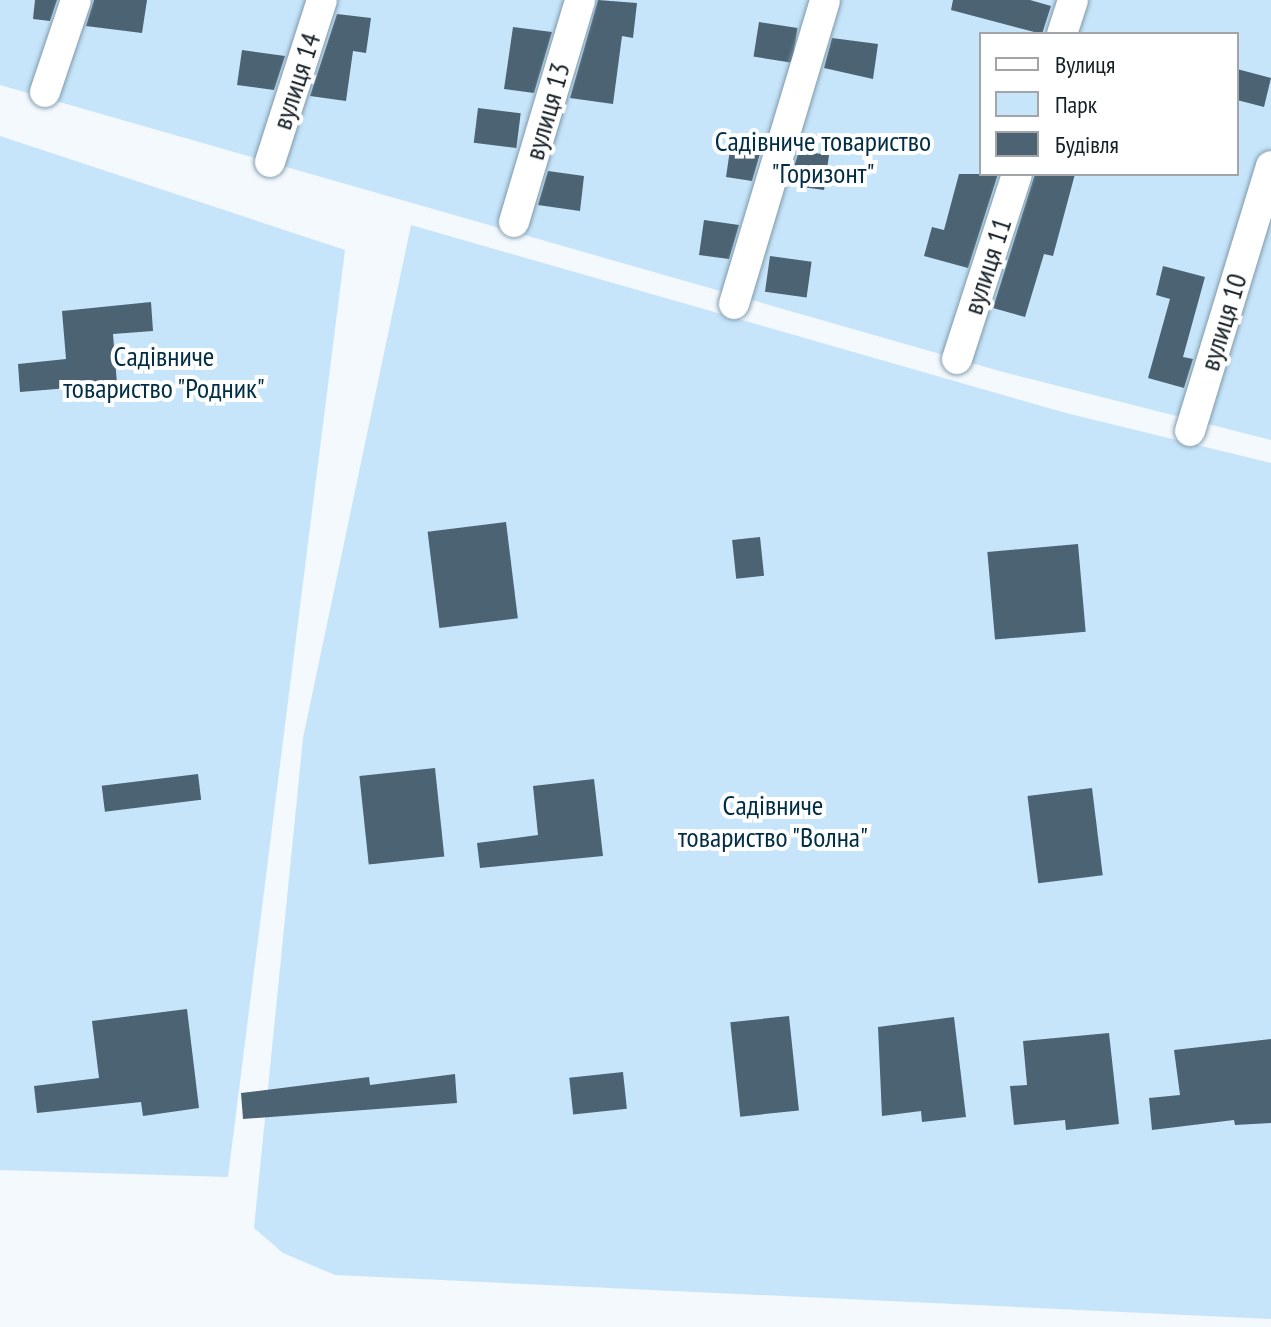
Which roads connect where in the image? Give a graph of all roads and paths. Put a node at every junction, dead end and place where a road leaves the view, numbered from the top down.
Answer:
1 (76, 0) edge
2 (322, 0) edge
3 (580, 0) edge
4 (825, 0) edge
5 (1073, 0) edge
6 (1063, 32) edge
7 (45, 92) dead end
8 (270, 162) dead end
9 (1271, 166) edge
10 (1016, 176) edge
11 (514, 222) dead end
12 (734, 304) dead end
13 (957, 359) dead end
14 (1190, 431) dead end

1 - 7 street
2 - 8 street, вулиця 14
3 - 11 street, вулиця 13
4 - 12 street
5 - 6 street
9 - 14 street, вулиця 10
10 - 13 street, вулиця 11

